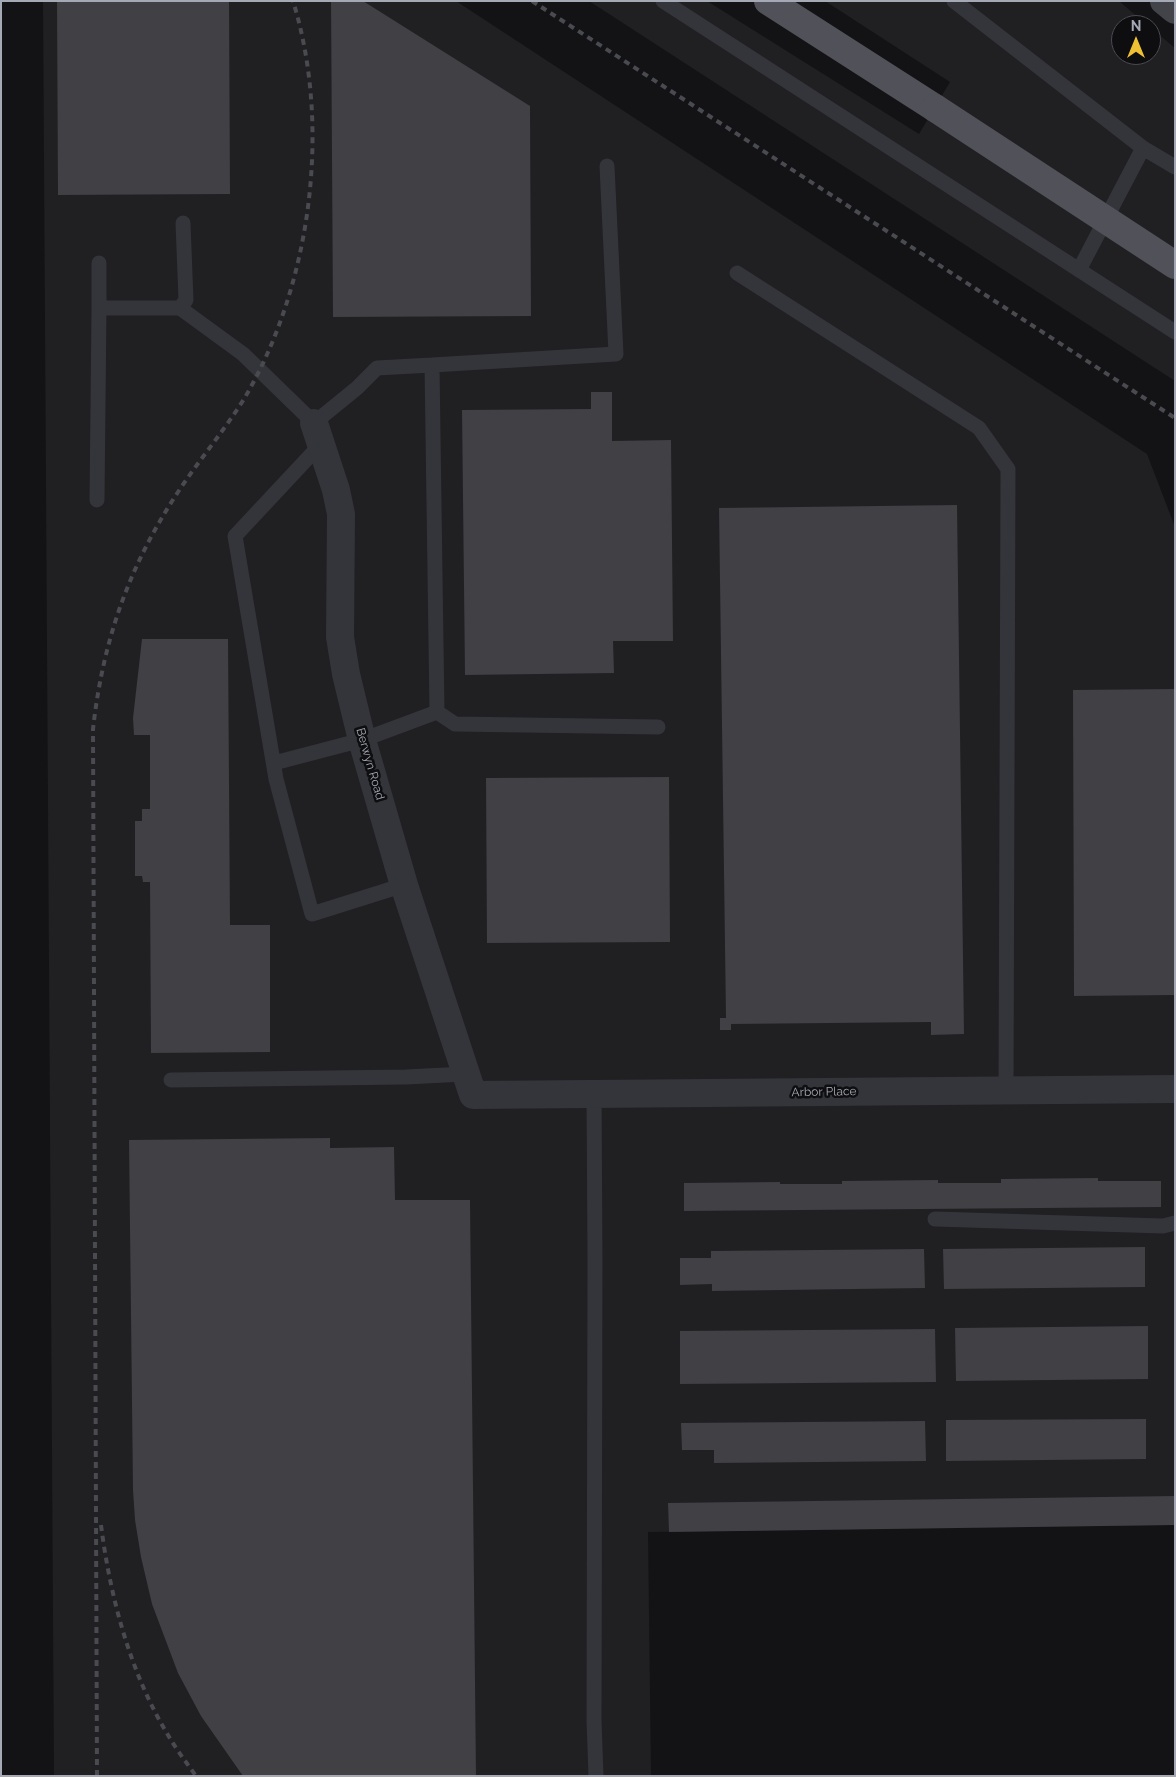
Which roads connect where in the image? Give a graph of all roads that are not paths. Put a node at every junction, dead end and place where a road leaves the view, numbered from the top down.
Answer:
1 (663, 1) edge
2 (768, 1) edge
3 (954, 1) edge
4 (1164, 1) edge
5 (1175, 10) edge
6 (1143, 148) junction
7 (608, 166) dead end
8 (1175, 167) edge
9 (184, 223) dead end
10 (99, 263) dead end
11 (1175, 266) edge
12 (1079, 270) junction
13 (737, 273) dead end
14 (99, 308) junction
15 (180, 308) junction
16 (1175, 332) edge
17 (432, 364) junction
18 (318, 434) junction
19 (97, 500) dead end
20 (437, 712) junction
21 (658, 727) dead end
22 (362, 740) junction
23 (274, 764) junction
24 (404, 886) junction
25 (171, 1080) dead end
26 (469, 1085) junction
27 (1175, 1089) edge
28 (1006, 1090) junction
29 (594, 1094) junction
30 (935, 1219) dead end
31 (1175, 1223) edge
32 (596, 1776) edge

1 - 12 lane
2 - 11 main road, bridge
3 - 6 lane
4 - 5 street
6 - 8 lane
6 - 12 lane
7 - 17 lane
9 - 15 lane
10 - 14 lane
12 - 16 lane
13 - 28 lane
14 - 15 lane
14 - 19 lane
15 - 18 lane
17 - 18 lane
17 - 20 lane
18 - 22 street, Berwyn Road
18 - 23 lane
20 - 21 lane
20 - 22 lane
22 - 23 lane
22 - 24 street, Berwyn Road
23 - 24 lane
24 - 26 street, Berwyn Road
25 - 26 lane
26 - 29 street, Arbor Place
27 - 28 street, Arbor Place
28 - 29 street, Arbor Place
29 - 32 lane
30 - 31 lane

